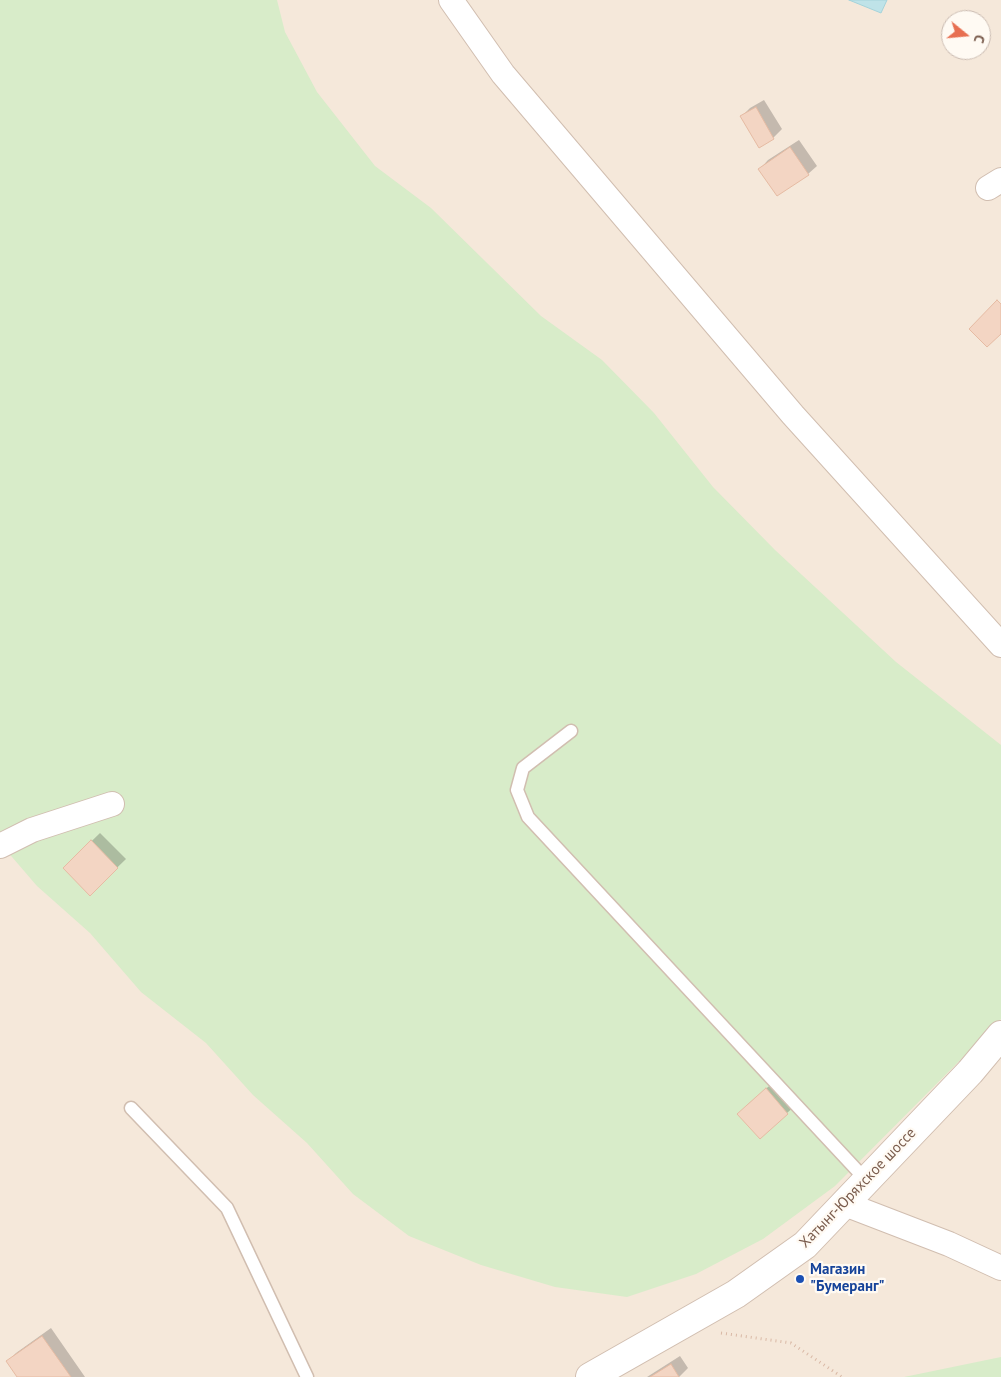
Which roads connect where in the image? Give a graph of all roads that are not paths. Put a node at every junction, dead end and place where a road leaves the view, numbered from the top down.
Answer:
1 (451, 0) edge
2 (1001, 645) edge
3 (571, 731) dead end
4 (112, 804) dead end
5 (0, 846) edge
6 (1001, 1034) edge
7 (131, 1108) dead end
8 (867, 1180) junction
9 (844, 1204) junction
10 (1001, 1268) edge
11 (307, 1377) edge
12 (590, 1377) edge

1 - 2 street
3 - 8 lane
4 - 5 street
6 - 8 street, Хатынг-Юряхское шоссе
7 - 11 lane
8 - 9 street, Хатынг-Юряхское шоссе
9 - 10 street
9 - 12 street, Хатынг-Юряхское шоссе

